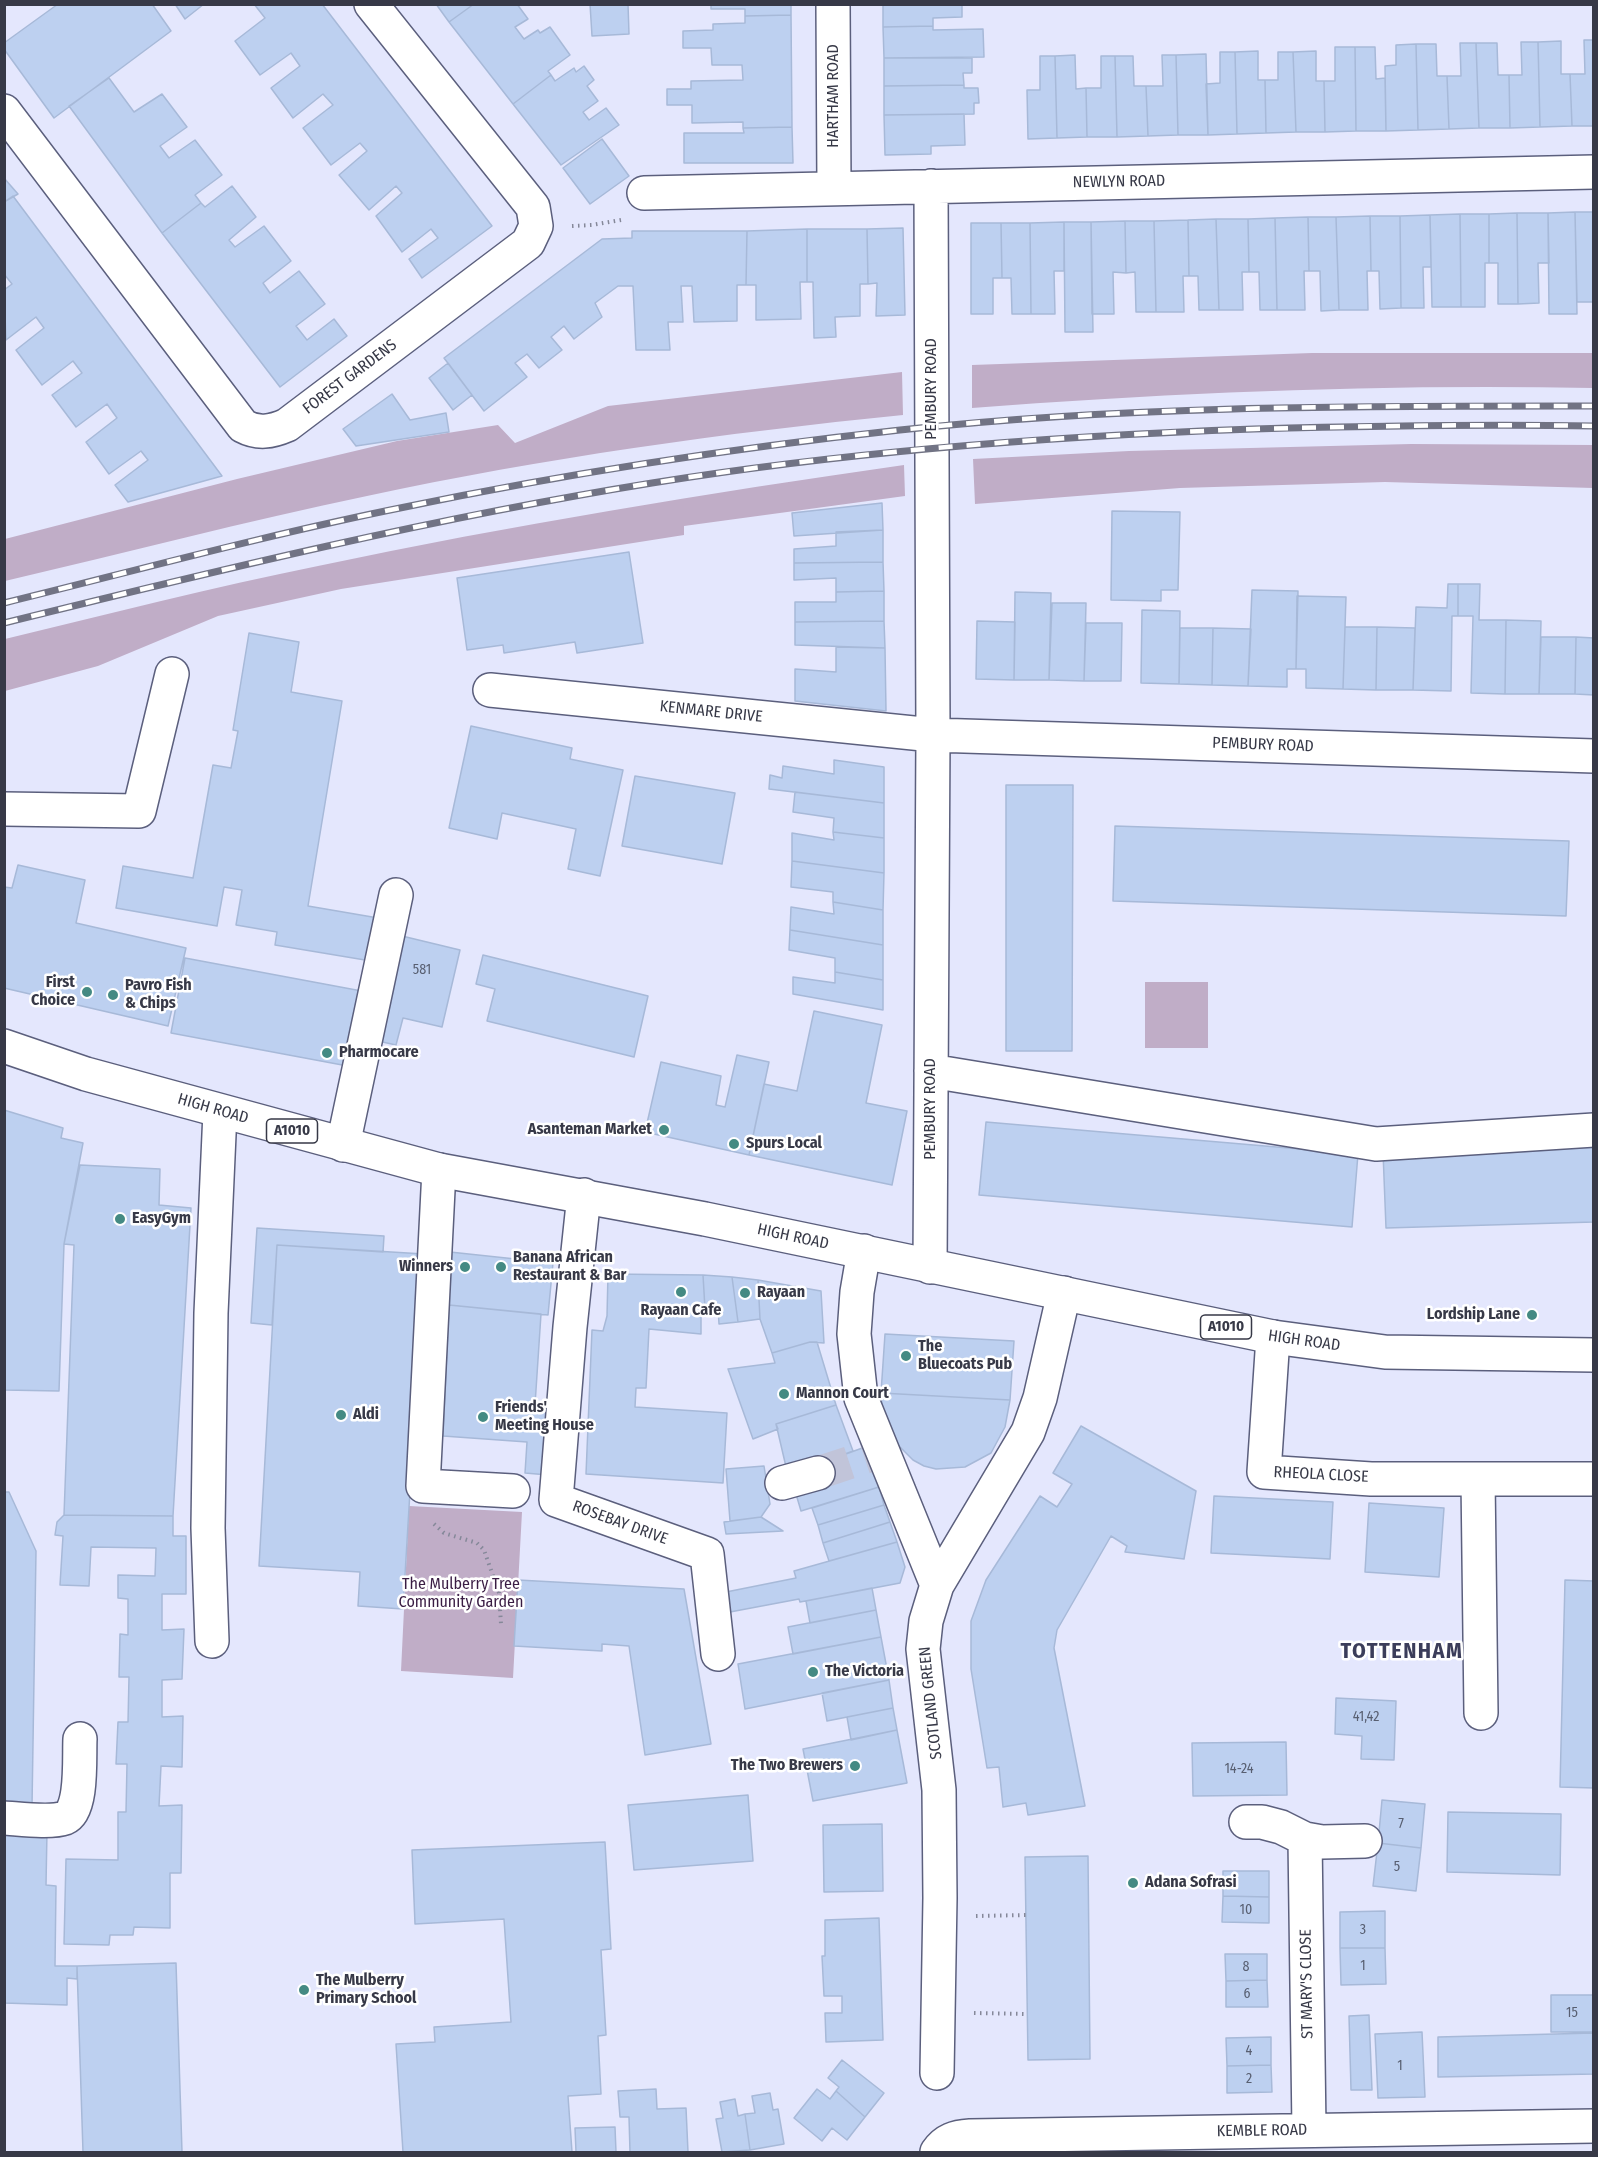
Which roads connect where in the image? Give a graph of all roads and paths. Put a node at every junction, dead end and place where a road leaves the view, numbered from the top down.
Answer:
1 (370, 4) edge
2 (833, 4) edge
3 (4, 111) edge
4 (1593, 172) edge
5 (931, 186) junction
6 (834, 188) junction
7 (644, 193) joint
8 (536, 226) junction
9 (172, 674) dead end
10 (490, 690) dead end
11 (933, 735) junction
12 (1593, 756) edge
13 (4, 809) edge
14 (396, 895) dead end
15 (4, 1046) edge
16 (931, 1071) junction
17 (220, 1112) junction
18 (1593, 1130) edge
19 (343, 1145) junction
20 (439, 1170) junction
21 (584, 1195) junction
22 (864, 1251) junction
23 (930, 1267) junction
24 (1064, 1293) junction
25 (1273, 1337) junction
26 (1593, 1355) edge
27 (818, 1473) tunnel mouth
28 (1478, 1479) junction
29 (1593, 1479) edge
30 (782, 1484) dead end
31 (423, 1486) junction
32 (513, 1491) dead end
33 (937, 1585) junction
34 (501, 1624) dead end
35 (212, 1641) dead end
36 (718, 1654) dead end
37 (1481, 1713) dead end
38 (80, 1739) dead end
39 (4, 1818) edge
40 (1246, 1822) dead end
41 (1305, 1839) junction
42 (1365, 1841) dead end
43 (1026, 1915) dead end
44 (940, 1916) junction
45 (938, 2013) junction
46 (1028, 2014) dead end
47 (937, 2073) dead end
48 (1593, 2126) edge
49 (1309, 2130) junction
50 (937, 2152) edge

1 - 8 street
2 - 6 street, HARTHAM ROAD
3 - 8 street, FOREST GARDENS
4 - 5 street, NEWLYN ROAD
5 - 6 street, NEWLYN ROAD
5 - 11 street, PEMBURY ROAD
6 - 7 street, NEWLYN ROAD
7 - 8 path
9 - 13 street
10 - 11 street, KENMARE DRIVE
11 - 12 street, PEMBURY ROAD
11 - 16 street, PEMBURY ROAD
14 - 19 street
15 - 17 street, HIGH ROAD / A1010
16 - 18 street
16 - 23 street, PEMBURY ROAD
17 - 19 street, HIGH ROAD / A1010
17 - 35 street
19 - 20 street, HIGH ROAD / A1010
20 - 21 street, HIGH ROAD / A1010
20 - 31 street
21 - 22 street, HIGH ROAD / A1010
21 - 36 street, ROSEBAY DRIVE
22 - 23 street, HIGH ROAD / A1010
22 - 33 street
23 - 24 street, HIGH ROAD / A1010
24 - 25 street, HIGH ROAD / A1010
24 - 33 street, SCOTLAND GREEN
25 - 26 street, HIGH ROAD / A1010
25 - 28 street, RHEOLA CLOSE
27 - 30 street
28 - 29 street, RHEOLA CLOSE
28 - 37 street
31 - 32 street
31 - 34 path
33 - 44 street, SCOTLAND GREEN
38 - 39 street
40 - 41 street
41 - 42 street
41 - 49 street, ST MARY'S CLOSE
43 - 44 path
44 - 45 street, SCOTLAND GREEN
45 - 46 path
45 - 47 street, SCOTLAND GREEN
48 - 49 street, KEMBLE ROAD
49 - 50 street, KEMBLE ROAD

